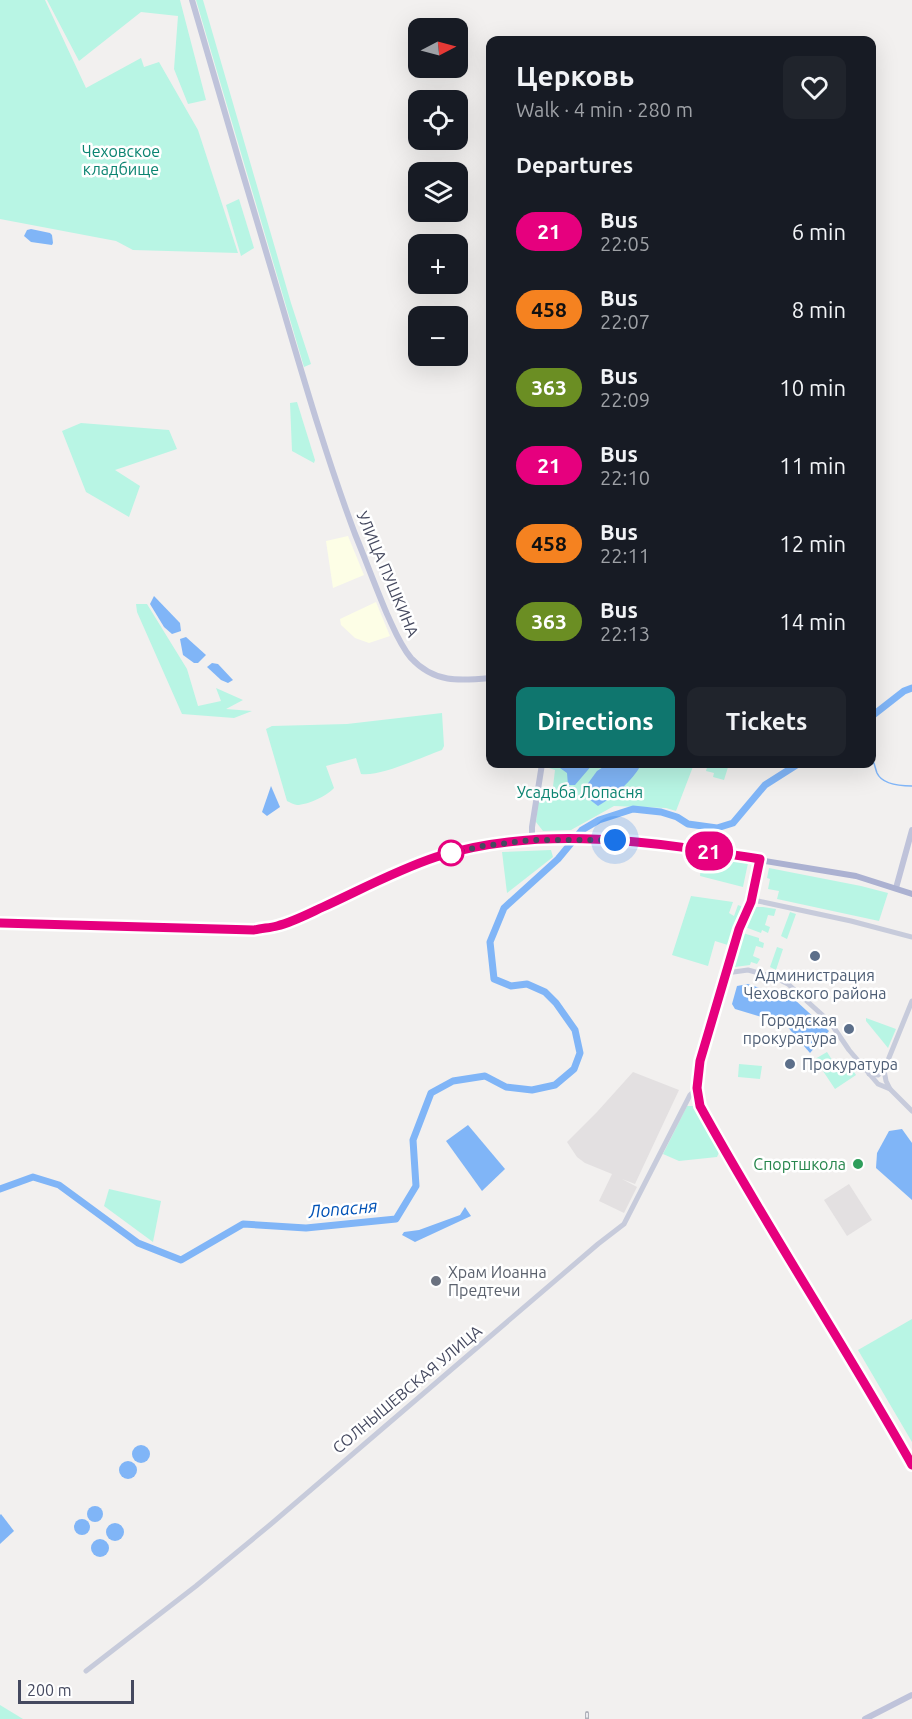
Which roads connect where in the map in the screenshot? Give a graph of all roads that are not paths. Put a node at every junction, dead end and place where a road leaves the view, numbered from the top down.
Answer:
1 (192, 0) edge
2 (486, 678) edge
3 (541, 768) edge
4 (912, 830) edge
5 (532, 840) junction
6 (760, 859) junction
7 (896, 888) junction
8 (912, 894) edge
9 (751, 902) junction
10 (0, 923) edge
11 (912, 938) edge
12 (726, 973) junction
13 (912, 1001) edge
14 (884, 1070) junction
15 (869, 1074) junction
16 (697, 1088) junction
17 (890, 1089) junction
18 (912, 1111) edge
19 (912, 1466) edge
20 (86, 1671) dead end
21 (912, 1695) edge
22 (865, 1719) edge

1 - 2 main road, УЛИЦА ПУШКИНА
3 - 5 main road
4 - 7 main road
5 - 6 main road
5 - 10 main road
6 - 7 main road
6 - 9 main road
7 - 8 main road
9 - 11 street
9 - 12 main road
12 - 15 street
12 - 16 main road
13 - 14 street
14 - 15 street
14 - 17 street
15 - 17 street
16 - 19 main road
16 - 20 street, СОЛНЫШЕВСКАЯ УЛИЦА
17 - 18 street
21 - 22 main road

